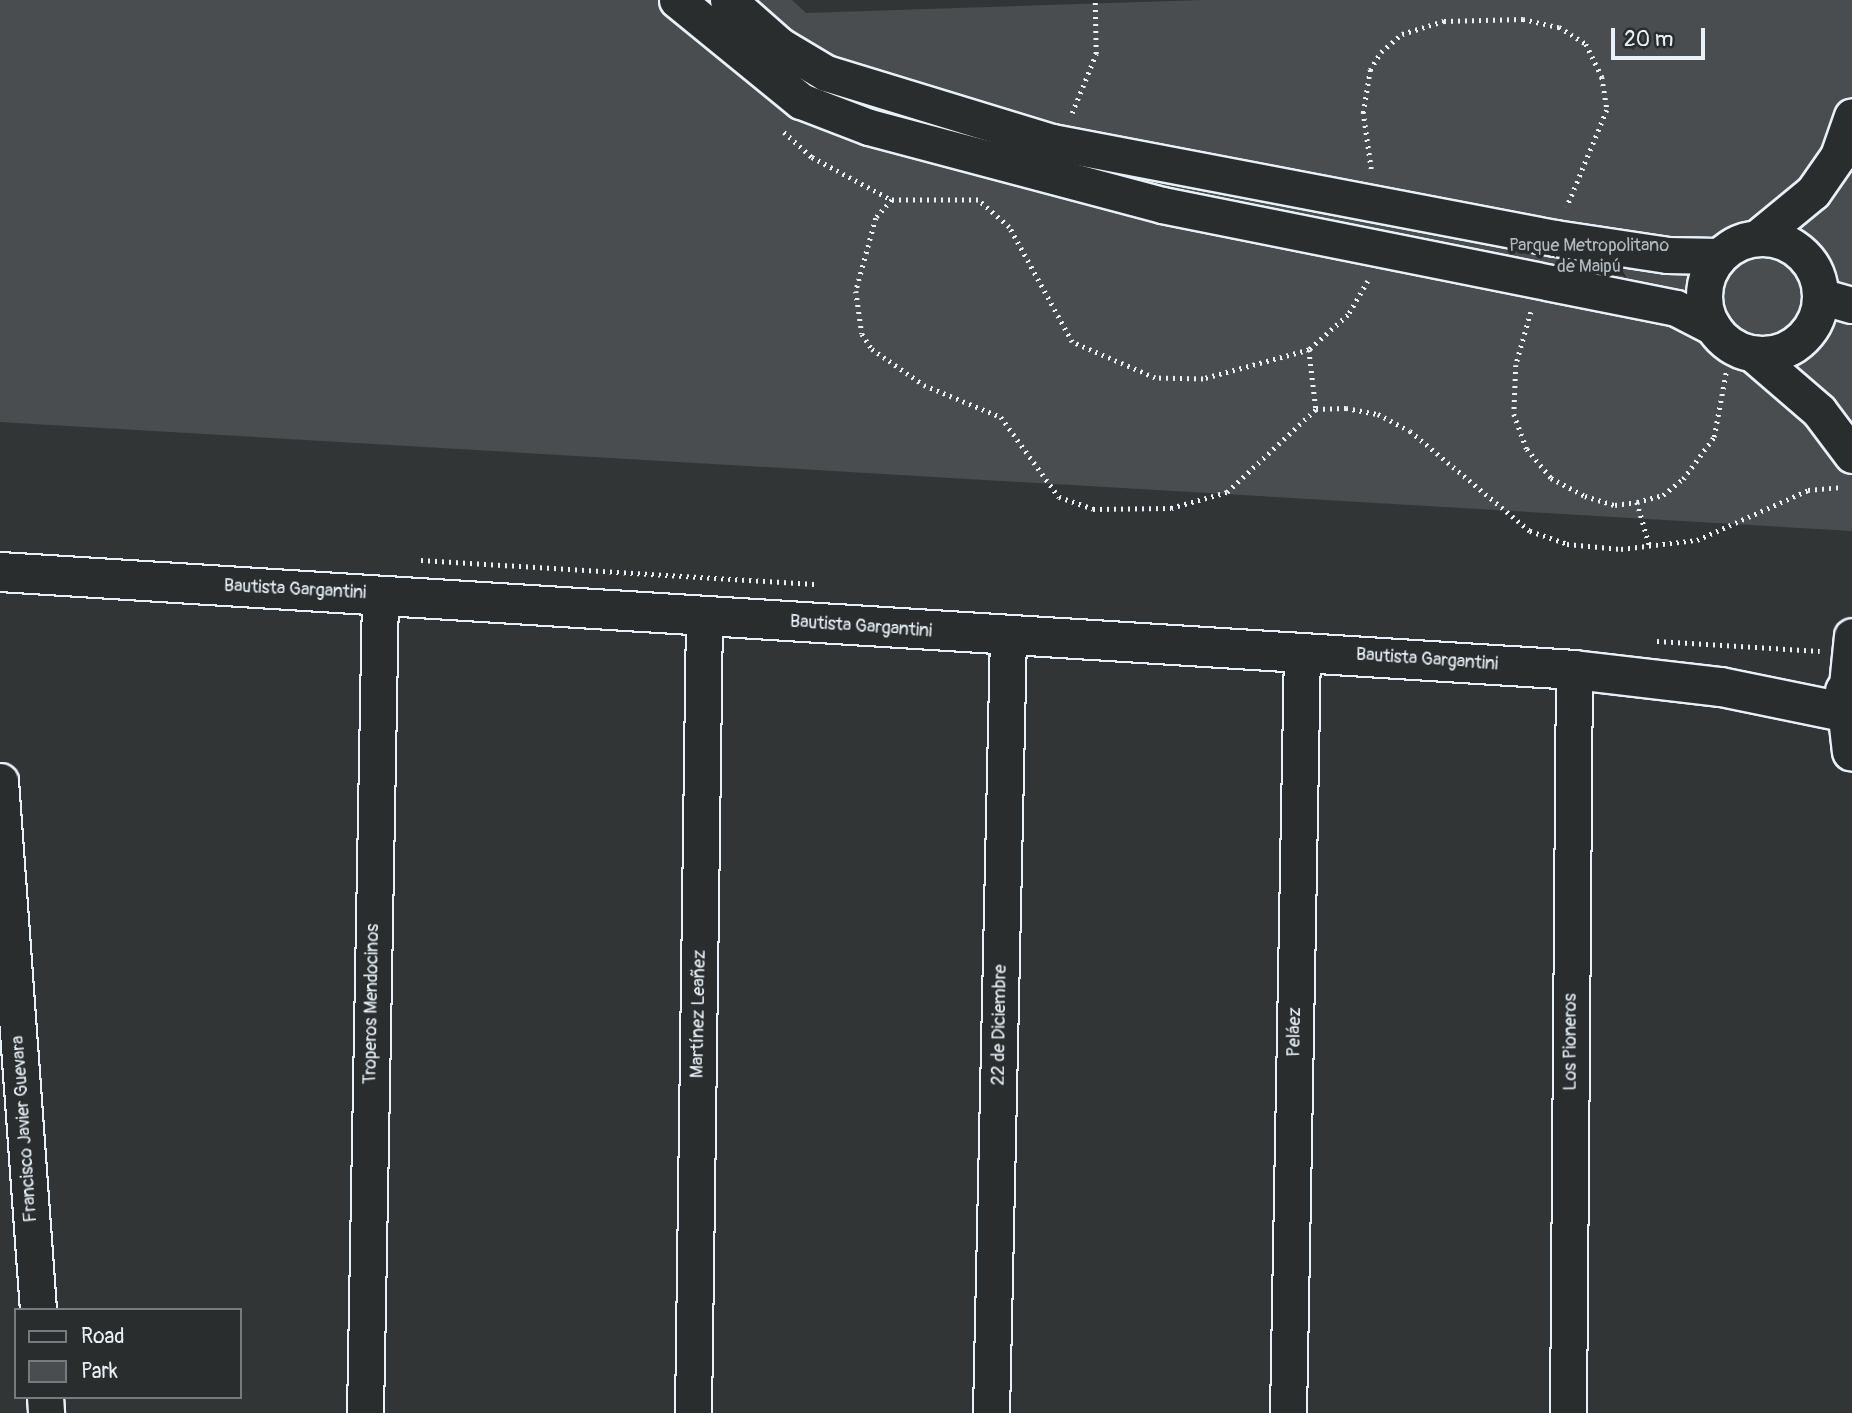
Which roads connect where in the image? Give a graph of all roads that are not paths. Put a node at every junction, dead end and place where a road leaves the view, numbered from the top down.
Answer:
1 (677, 0) edge
2 (728, 0) edge
3 (1852, 116) edge
4 (1757, 238) junction
5 (1719, 256) junction
6 (1836, 300) edge
7 (1733, 343) junction
8 (1852, 455) edge
9 (0, 572) edge
10 (380, 595) junction
11 (704, 616) junction
12 (1852, 636) edge
13 (1008, 637) junction
14 (1302, 652) junction
15 (1574, 670) junction
16 (1849, 699) edge
17 (1852, 752) edge
18 (0, 781) edge
19 (38, 1308) edge
20 (365, 1413) edge
21 (693, 1413) edge
22 (991, 1413) edge
23 (1287, 1413) edge
24 (1569, 1413) edge

1 - 7 street
2 - 5 street
3 - 4 street
4 - 5 street
4 - 6 street
5 - 7 street
6 - 7 street
7 - 8 street
9 - 10 street, Bautista Gargantini
10 - 11 street, Bautista Gargantini
10 - 20 street, Troperos Mendocinos
11 - 13 street, Bautista Gargantini
11 - 21 street, Martínez Leañez
12 - 16 street
13 - 14 street, Bautista Gargantini
13 - 22 street, 22 de Diciembre
14 - 15 street, Bautista Gargantini
14 - 23 street, Peláez
15 - 16 street, Bautista Gargantini
15 - 24 street, Los Pioneros
16 - 17 street
18 - 19 street, Francisco Javier Guevara

